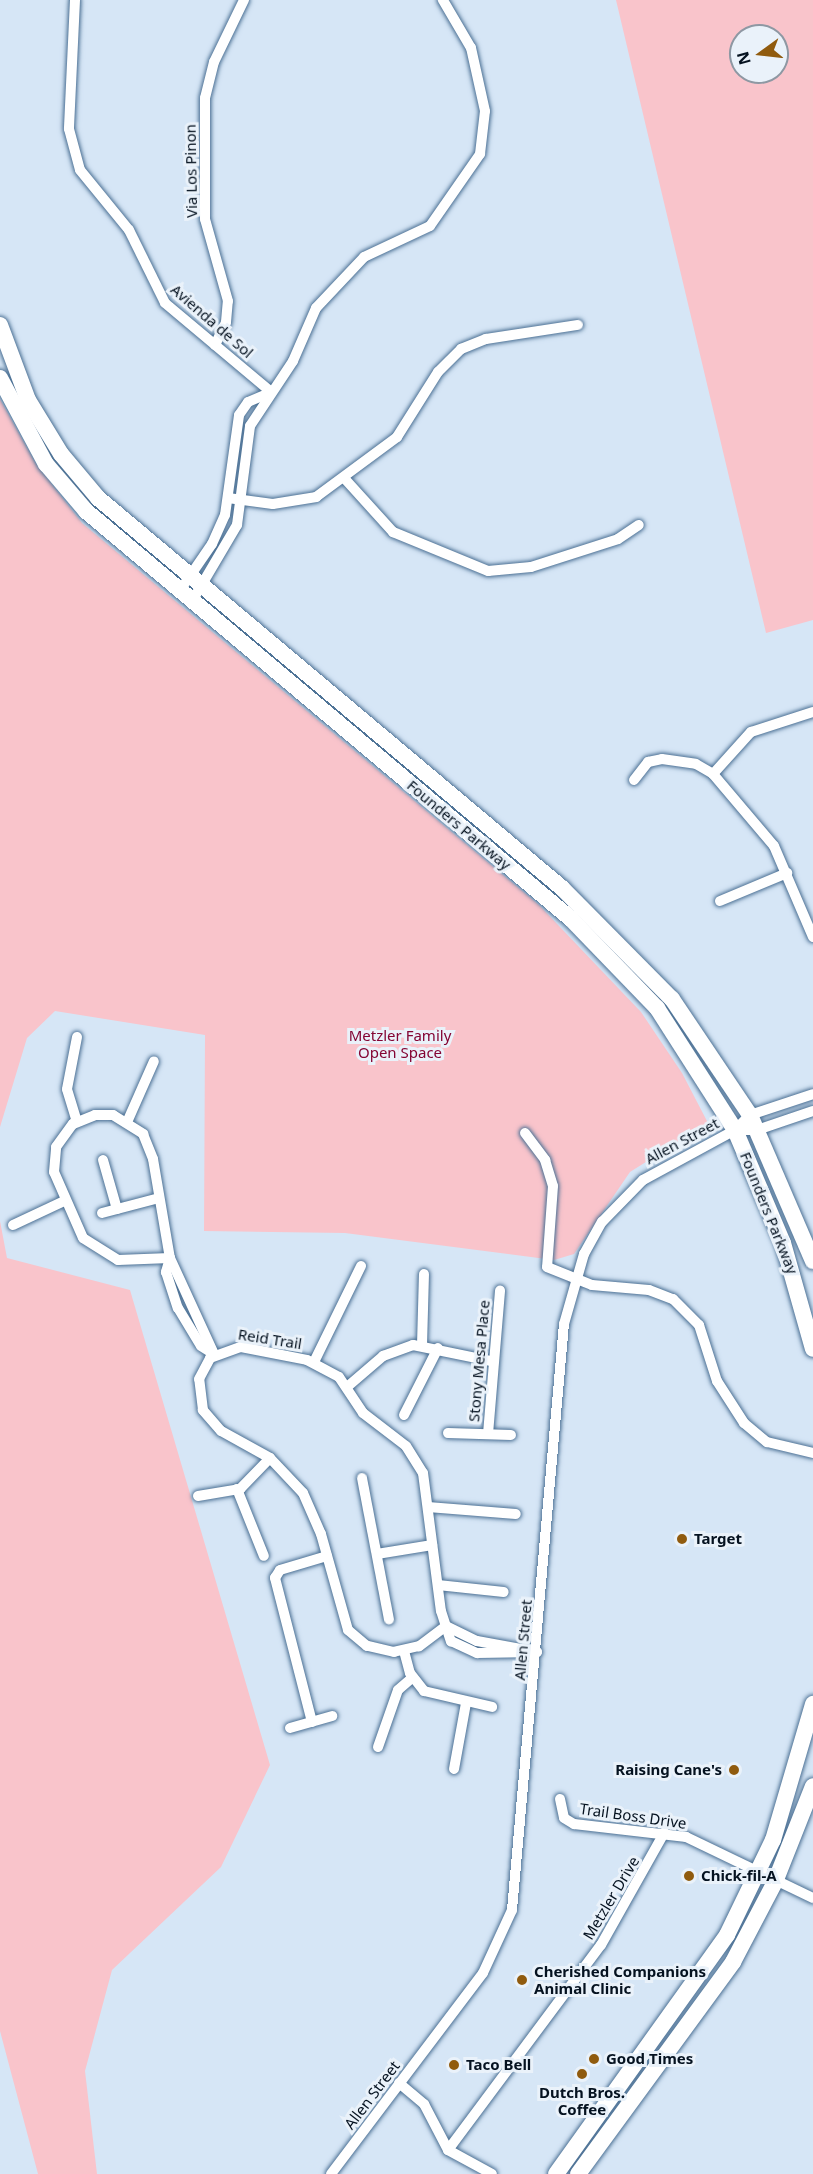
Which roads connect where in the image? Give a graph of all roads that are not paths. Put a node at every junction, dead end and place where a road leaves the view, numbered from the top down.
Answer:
1 (75, 0) edge
2 (244, 0) edge
3 (443, 0) edge
4 (0, 325) edge
5 (578, 325) dead end
6 (215, 345) junction
7 (0, 378) edge
8 (271, 392) junction
9 (345, 479) junction
10 (228, 498) junction
11 (242, 500) junction
12 (639, 525) dead end
13 (196, 582) junction
14 (185, 597) junction
15 (813, 712) edge
16 (713, 774) junction
17 (634, 780) dead end
18 (787, 873) junction
19 (720, 901) dead end
20 (813, 938) edge
21 (77, 1037) dead end
22 (154, 1061) dead end
23 (813, 1094) edge
24 (813, 1111) edge
25 (128, 1120) junction
26 (77, 1122) junction
27 (753, 1122) junction
28 (735, 1131) junction
29 (525, 1133) dead end
30 (103, 1160) dead end
31 (159, 1198) junction
32 (63, 1201) junction
33 (117, 1209) junction
34 (102, 1213) dead end
35 (13, 1225) dead end
36 (170, 1258) junction
37 (813, 1261) edge
38 (361, 1266) dead end
39 (424, 1274) dead end
40 (574, 1278) junction
41 (500, 1291) dead end
42 (422, 1345) junction
43 (438, 1348) junction
44 (813, 1349) edge
45 (214, 1354) junction
46 (491, 1360) junction
47 (314, 1362) junction
48 (347, 1387) junction
49 (404, 1415) dead end
50 (448, 1433) dead end
51 (488, 1434) junction
52 (512, 1434) dead end
53 (813, 1453) edge
54 (270, 1458) junction
55 (362, 1478) dead end
56 (237, 1490) junction
57 (198, 1496) dead end
58 (428, 1508) junction
59 (516, 1514) dead end
60 (432, 1545) junction
61 (377, 1554) junction
62 (264, 1556) dead end
63 (327, 1556) junction
64 (438, 1585) junction
65 (504, 1592) dead end
66 (389, 1619) dead end
67 (446, 1626) junction
68 (404, 1651) junction
69 (537, 1652) junction
70 (412, 1678) junction
71 (465, 1703) junction
72 (813, 1704) edge
73 (492, 1707) dead end
74 (332, 1716) dead end
75 (312, 1722) junction
76 (290, 1728) dead end
77 (378, 1747) dead end
78 (454, 1769) dead end
79 (813, 1786) edge
80 (560, 1799) dead end
81 (664, 1833) junction
82 (759, 1874) junction
83 (775, 1882) junction
84 (813, 1898) edge
85 (399, 2083) junction
86 (448, 2150) junction
87 (331, 2174) edge
88 (492, 2174) edge
89 (556, 2174) edge
90 (578, 2174) edge

1 - 6 street, Avienda de Sol
2 - 6 street, Via Los Pinon
3 - 8 street
4 - 13 highway, Founders Parkway
5 - 9 street
6 - 8 street, Avienda de Sol
7 - 14 highway, Founders Parkway
8 - 10 street
8 - 11 street
9 - 11 street
9 - 12 street
10 - 11 street
10 - 13 street
11 - 13 street
13 - 14 street
13 - 14 street
13 - 27 highway, Founders Parkway
14 - 28 highway, Founders Parkway
15 - 16 street
16 - 17 street
16 - 18 street
18 - 19 street
18 - 20 street
21 - 26 street
22 - 25 street
23 - 27 street
24 - 27 street
25 - 26 street
25 - 31 street
26 - 32 street
27 - 28 street
27 - 37 highway, Founders Parkway
28 - 40 street, Allen Street
28 - 44 highway, Founders Parkway
29 - 40 street
30 - 33 street
31 - 33 street
31 - 36 street
32 - 35 street
32 - 36 street
33 - 34 street
36 - 45 street
38 - 47 street
39 - 42 street
40 - 53 street
40 - 69 street, Allen Street
41 - 46 street, Stony Mesa Place
42 - 43 street
42 - 48 street
43 - 46 street
43 - 49 street
45 - 47 street, Reid Trail
45 - 54 street
46 - 51 street, Stony Mesa Place
47 - 48 street, Reid Trail
48 - 58 street, Reid Trail
50 - 51 street
51 - 52 street
54 - 56 street
54 - 63 street
55 - 61 street
56 - 57 street
56 - 62 street
58 - 59 street
58 - 60 street, Reid Trail
60 - 61 street
60 - 64 street, Reid Trail
61 - 66 street
63 - 68 street
63 - 75 street
64 - 65 street
64 - 67 street, Reid Trail
67 - 68 street
67 - 69 street
68 - 70 street
69 - 85 street, Allen Street
70 - 71 street
70 - 77 street
71 - 73 street
71 - 78 street
72 - 82 highway
74 - 75 street
75 - 76 street
79 - 83 highway
80 - 81 street, Trail Boss Drive
81 - 82 street, Trail Boss Drive
81 - 86 street, Metzler Drive
82 - 83 street, Trail Boss Drive
82 - 89 highway
83 - 84 street, Trail Boss Drive
83 - 90 highway
85 - 86 street
85 - 87 street, Allen Street
86 - 88 street

